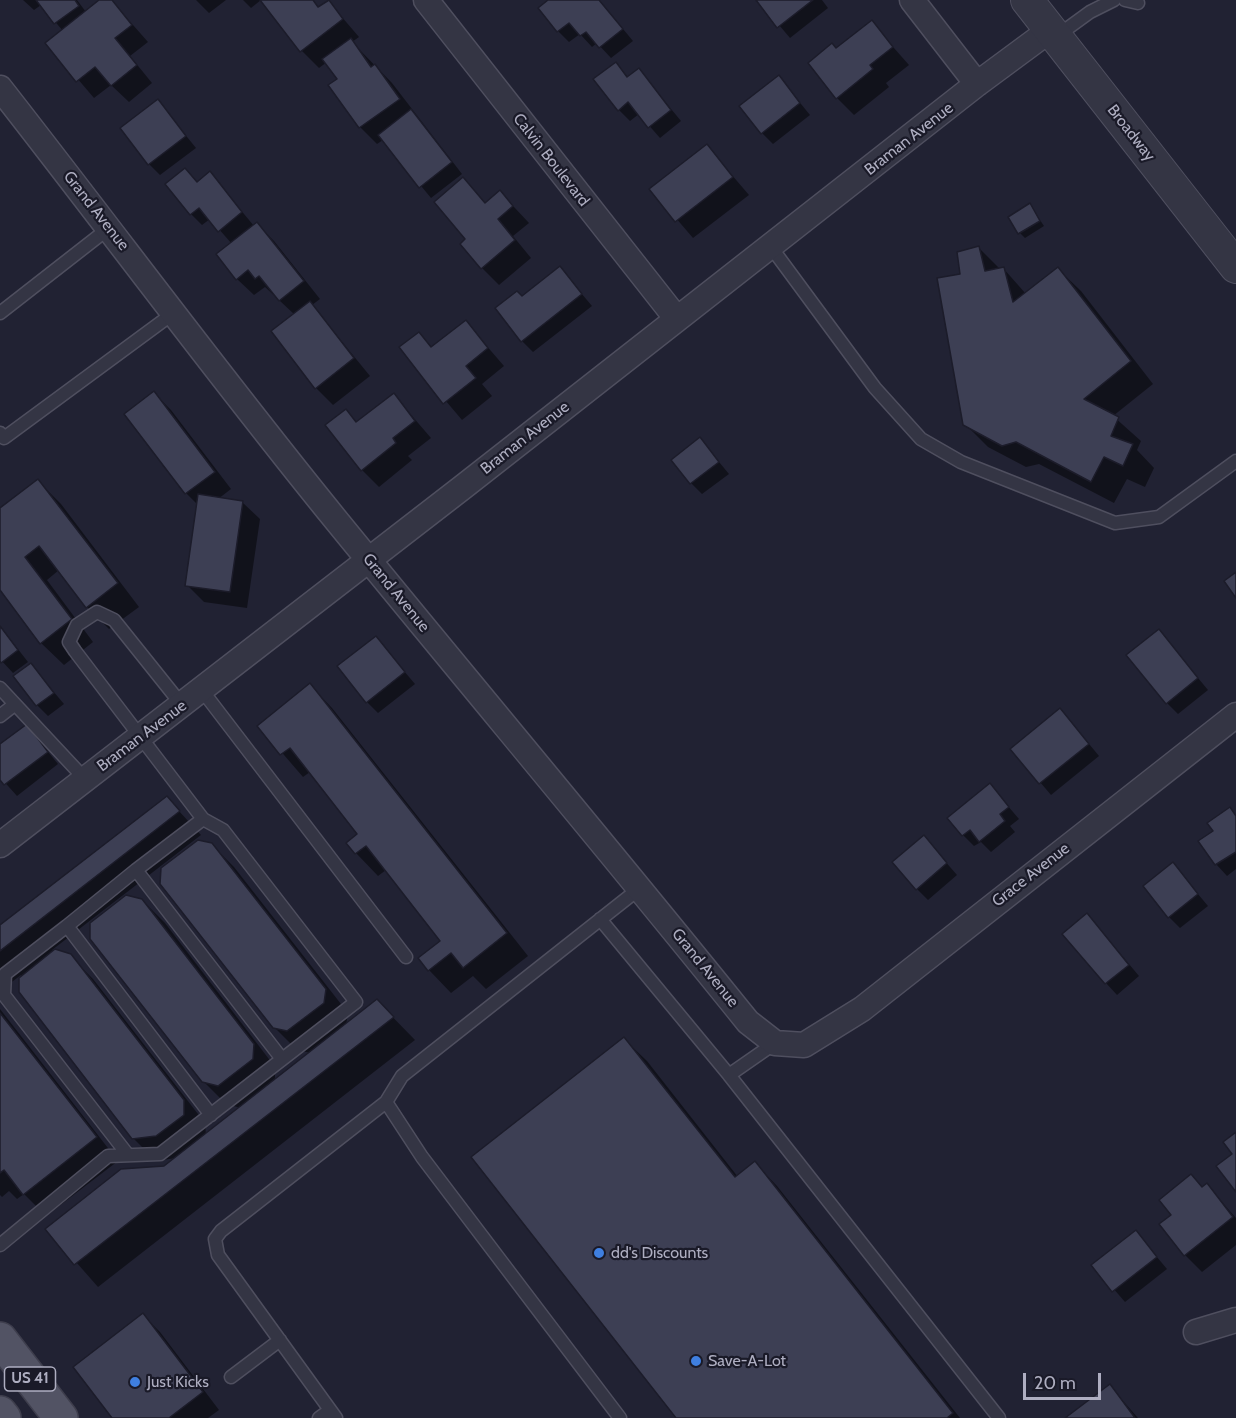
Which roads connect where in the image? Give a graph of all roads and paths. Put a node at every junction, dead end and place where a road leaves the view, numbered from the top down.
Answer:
1 (426, 0) edge
2 (912, 0) edge
3 (1027, 0) edge
4 (1114, 0) edge
5 (1125, 0) edge
6 (1138, 3) dead end
7 (1053, 34) junction
8 (977, 84) junction
9 (0, 88) edge
10 (109, 228) junction
11 (771, 247) junction
12 (1236, 267) edge
13 (175, 312) junction
14 (0, 313) edge
15 (677, 319) junction
16 (1, 437) edge
17 (1236, 461) edge
18 (369, 560) junction
19 (0, 688) edge
20 (201, 689) junction
21 (14, 705) junction
22 (182, 705) junction
23 (1236, 715) edge
24 (0, 716) edge
25 (140, 737) junction
26 (85, 779) junction
27 (203, 819) junction
28 (0, 845) edge
29 (136, 870) junction
30 (640, 888) junction
31 (600, 919) junction
32 (67, 926) junction
33 (406, 957) dead end
34 (776, 1043) junction
35 (282, 1059) junction
36 (729, 1076) junction
37 (386, 1102) junction
38 (211, 1114) junction
39 (129, 1155) junction
40 (0, 1245) edge
41 (1236, 1320) edge
42 (1196, 1332) dead end
43 (0, 1339) edge
44 (280, 1340) junction
45 (231, 1377) dead end
46 (0, 1413) edge
47 (333, 1414) edge
48 (4, 1418) edge
49 (61, 1418) edge
50 (319, 1418) edge
51 (620, 1418) edge
52 (999, 1418) edge

1 - 15 street, Calvin Boulevard
2 - 8 street
3 - 7 street, Broadway
4 - 7 lane
5 - 6 lane
7 - 8 street, Braman Avenue
7 - 12 street, Broadway
8 - 11 street, Braman Avenue
9 - 10 street, Grand Avenue
10 - 13 street, Grand Avenue
10 - 14 lane
11 - 15 street, Braman Avenue
11 - 17 lane
13 - 16 lane
13 - 18 street, Grand Avenue
15 - 18 street, Braman Avenue
18 - 20 street, Braman Avenue
18 - 30 street, Grand Avenue
19 - 21 lane
20 - 22 street, Braman Avenue
20 - 33 lane
21 - 24 lane
21 - 26 lane
22 - 25 street, Braman Avenue
22 - 25 lane
23 - 34 street, Grace Avenue
25 - 26 street, Braman Avenue
25 - 27 lane
26 - 28 street, Braman Avenue
27 - 29 lane
27 - 35 lane
29 - 32 lane
29 - 35 lane
30 - 31 lane
30 - 34 street, Grand Avenue
31 - 36 lane
31 - 37 lane
32 - 38 lane
32 - 39 lane
34 - 36 lane
35 - 38 lane
36 - 52 lane
37 - 44 lane
37 - 51 lane
38 - 39 lane
39 - 40 lane
41 - 42 street
43 - 49 main road, US 41
44 - 45 lane
44 - 47 lane
46 - 48 main road, US 41
47 - 50 lane

